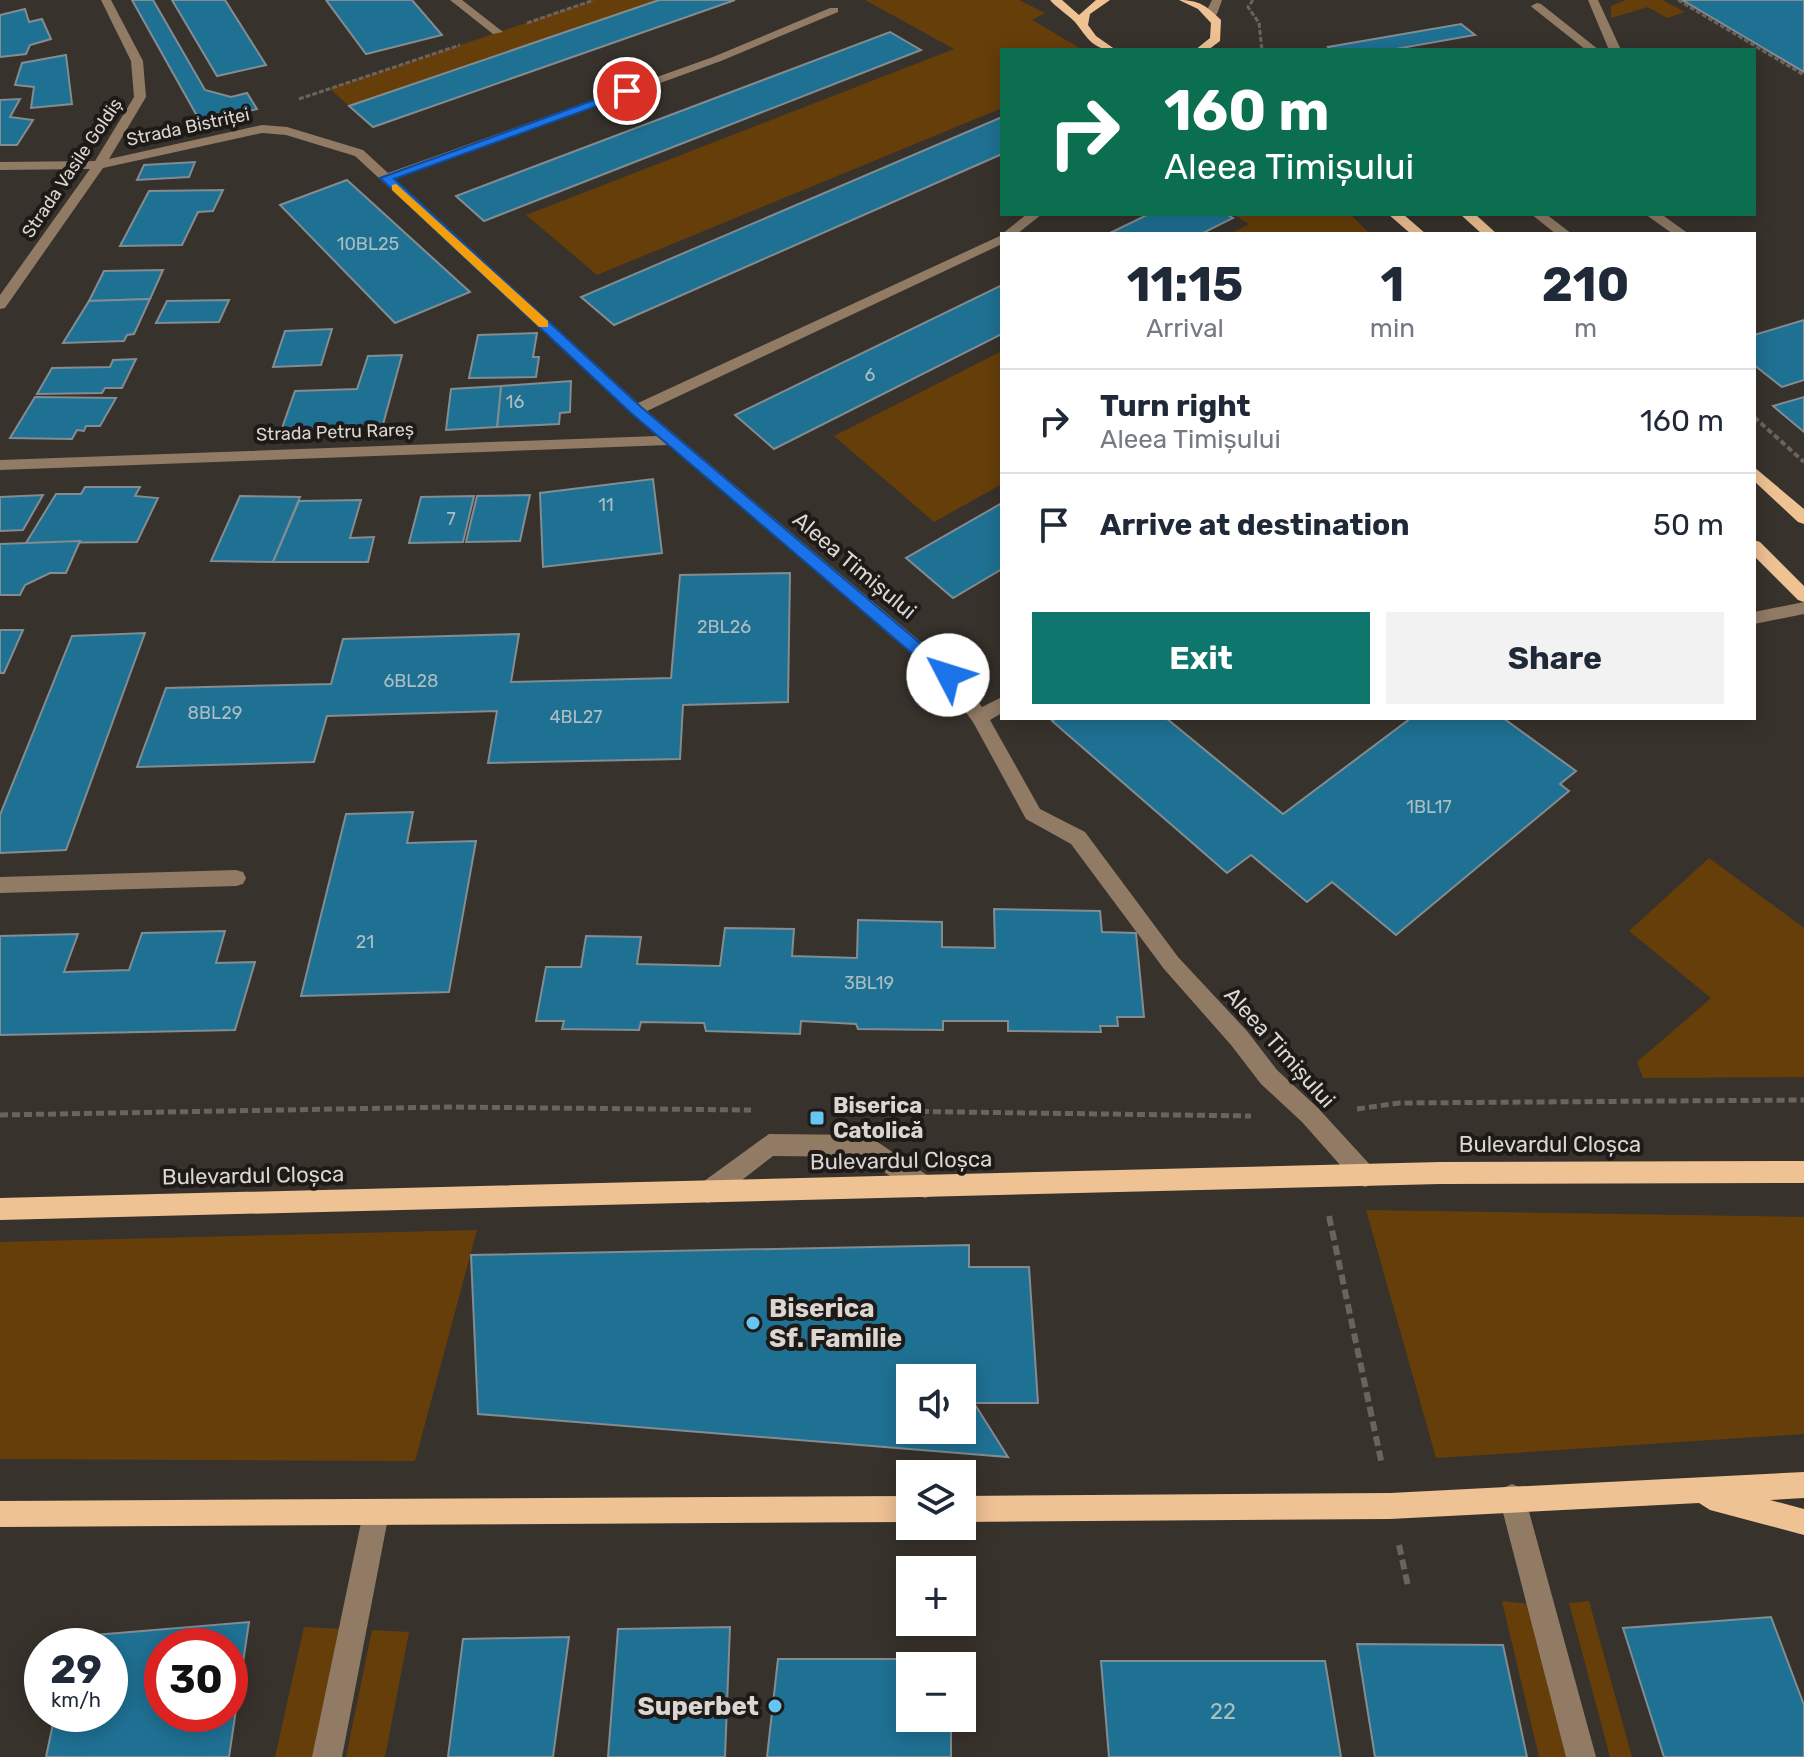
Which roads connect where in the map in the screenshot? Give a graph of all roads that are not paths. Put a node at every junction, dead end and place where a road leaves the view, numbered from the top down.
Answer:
1 (106, 0) edge
2 (455, 0) edge
3 (1055, 0) edge
4 (1105, 0) edge
5 (1184, 0) edge
6 (1217, 0) edge
7 (1593, 0) edge
8 (1537, 6) dead end
9 (834, 10) dead end
10 (1211, 14) junction
11 (1081, 22) junction
12 (497, 32) road end
13 (1107, 48) edge
14 (1206, 48) edge
15 (1590, 48) edge
16 (1614, 48) edge
17 (287, 131) joint
18 (99, 165) junction
19 (0, 166) edge
20 (386, 178) junction
21 (1032, 216) edge
22 (1397, 216) edge
23 (1469, 216) edge
24 (1541, 216) edge
25 (1655, 216) edge
26 (1012, 232) edge
27 (1417, 232) edge
28 (1488, 232) edge
29 (1562, 232) edge
30 (1679, 232) edge
31 (1000, 240) edge
32 (0, 305) edge
33 (636, 410) junction
34 (671, 440) junction
35 (0, 465) edge
36 (1756, 474) edge
37 (1804, 518) edge
38 (1756, 548) edge
39 (1804, 596) edge
40 (1804, 608) edge
41 (1756, 618) edge
42 (1000, 705) edge
43 (979, 717) junction
44 (236, 878) dead end
45 (0, 885) edge
46 (1804, 1172) edge
47 (1365, 1176) junction
48 (925, 1187) junction
49 (708, 1192) junction
50 (0, 1209) edge
51 (1804, 1485) edge
52 (1691, 1492) junction
53 (1512, 1497) junction
54 (896, 1509) edge
55 (976, 1509) edge
56 (376, 1513) junction
57 (0, 1514) edge
58 (1804, 1522) edge
59 (327, 1757) edge
60 (1581, 1757) edge

1 - 18 street, Strada Vasile Goldiș
2 - 12 street
3 - 11 main road
4 - 11 main road
5 - 10 main road
6 - 10 street
7 - 16 street
8 - 15 street
9 - 20 street
10 - 14 main road
11 - 13 main road
17 - 18 street, Strada Bistriței
17 - 20 street, Aleea Timișului
18 - 19 street, Strada Bistriței
18 - 32 street, Strada Vasile Goldiș
20 - 33 street, Aleea Timișului
21 - 26 street
22 - 27 main road
23 - 28 main road
24 - 29 street
25 - 30 street
31 - 33 street
33 - 34 street, Aleea Timișului
34 - 35 street, Strada Petru Rareș
34 - 43 street, Aleea Timișului
36 - 37 main road
38 - 39 main road
40 - 41 street
42 - 43 street
43 - 47 street, Aleea Timișului
44 - 45 street
46 - 47 main road, Bulevardul Cloșca
47 - 48 main road, Bulevardul Cloșca
48 - 49 main road, Bulevardul Cloșca
48 - 49 street
49 - 50 main road, Bulevardul Cloșca
51 - 52 main road
52 - 53 main road
52 - 58 main road
53 - 55 main road
53 - 60 street
54 - 56 main road
56 - 57 main road
56 - 59 street

